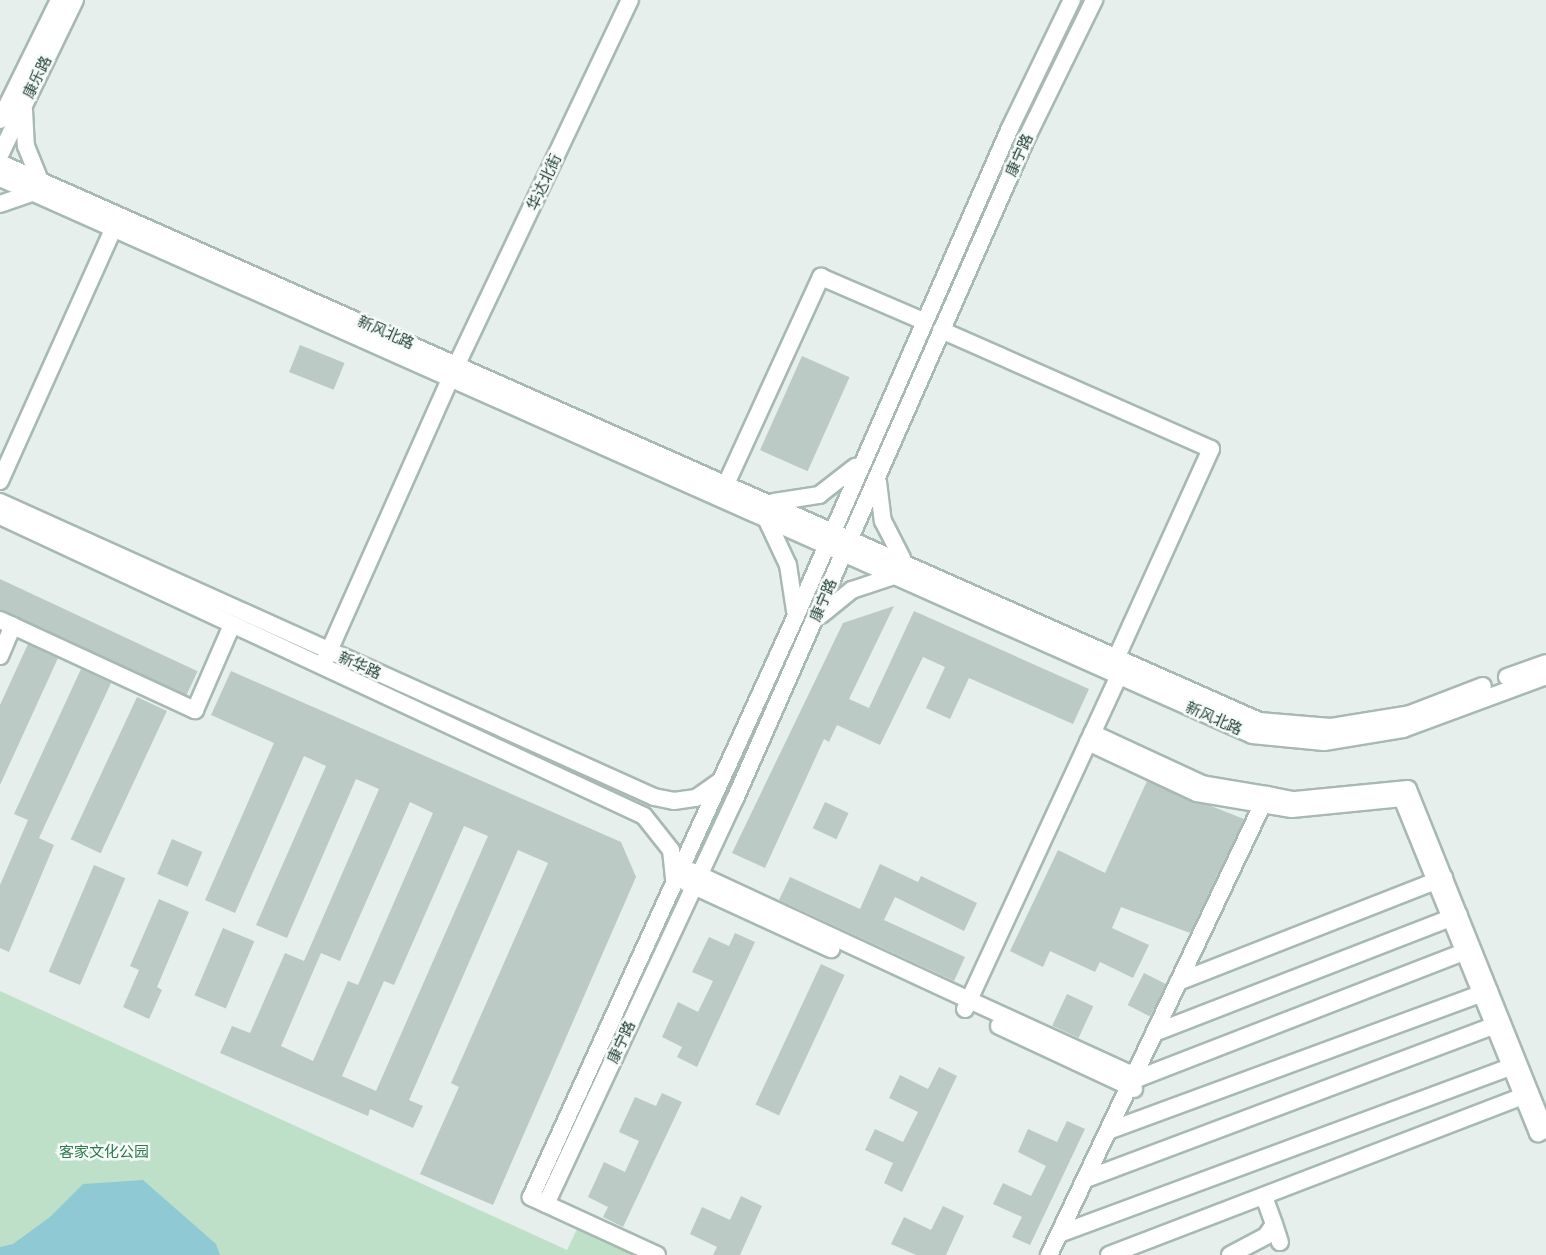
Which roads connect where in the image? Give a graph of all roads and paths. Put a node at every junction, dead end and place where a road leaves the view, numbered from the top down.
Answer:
1 (59, 0) edge
2 (75, 0) edge
3 (619, 0) edge
4 (630, 0) edge
5 (1072, 0) edge
6 (1094, 0) edge
7 (24, 104) junction
8 (0, 120) edge
9 (0, 155) edge
10 (0, 163) edge
11 (0, 178) edge
12 (37, 186) junction
13 (0, 204) edge
14 (117, 222) junction
15 (923, 321) junction
16 (941, 330) junction
17 (450, 369) junction
18 (860, 462) junction
19 (878, 471) junction
20 (0, 481) edge
21 (728, 482) junction
22 (0, 502) edge
23 (768, 509) junction
24 (0, 516) edge
25 (828, 536) junction
26 (847, 544) junction
27 (901, 568) junction
28 (795, 618) junction
29 (7, 623) edge
30 (232, 624) junction
31 (813, 626) junction
32 (0, 656) edge
33 (322, 657) junction
34 (1546, 663) edge
35 (1123, 668) junction
36 (1546, 676) edge
37 (1095, 740) junction
38 (721, 781) junction
39 (1268, 800) junction
40 (677, 876) junction
41 (1440, 880) junction
42 (697, 881) junction
43 (1454, 917) junction
44 (1468, 951) junction
45 (1182, 981) junction
46 (1485, 992) junction
47 (971, 1007) junction
48 (1498, 1025) junction
49 (1158, 1032) junction
50 (1515, 1066) junction
51 (1134, 1082) junction
52 (1112, 1130) junction
53 (1089, 1177) junction
54 (1264, 1196) junction
55 (543, 1198) junction
56 (1274, 1224) junction
57 (1063, 1233) junction
58 (1280, 1242) dead end
59 (657, 1255) edge
60 (673, 1255) edge
61 (1049, 1255) edge
62 (1056, 1255) edge
63 (1109, 1255) edge
64 (1230, 1255) edge

1 - 8 street, 康乐路
2 - 7 street, 康乐路
3 - 17 street, 华达北街
4 - 17 street, 华达北街
5 - 15 street, 康宁路
6 - 16 street, 康宁路
7 - 9 street, 康乐路
7 - 12 street
10 - 12 street, 新风北路
11 - 12 street, 新风北路
12 - 13 street
12 - 14 street, 新风北路
14 - 17 street, 新风北路
14 - 20 street
15 - 18 street, 康宁路
15 - 21 street
16 - 19 street, 康宁路
16 - 35 street
17 - 21 street, 新风北路
17 - 23 street, 新风北路
17 - 33 street
18 - 23 street
18 - 25 street, 康宁路
19 - 26 street, 康宁路
19 - 27 street
21 - 23 street, 新风北路
22 - 33 street, 新华路
23 - 25 street, 新风北路
23 - 28 street
24 - 30 street, 新华路
25 - 26 street, 新风北路
25 - 28 street, 康宁路
26 - 27 street, 新风北路
26 - 31 street, 康宁路
27 - 31 street
27 - 35 street, 新风北路
28 - 38 street, 康宁路
29 - 30 street
29 - 32 street
30 - 33 street, 新华路
31 - 42 street, 康宁路
33 - 38 street, 新华路
33 - 40 street, 新华路
34 - 35 street, 新风北路
35 - 36 street, 新风北路
35 - 37 street
37 - 39 street
37 - 47 street
38 - 40 street, 康宁路
39 - 41 street
39 - 45 street
40 - 42 street
40 - 55 street, 康宁路
41 - 43 street
41 - 45 street
42 - 47 street
42 - 55 street, 康宁路
43 - 44 street
43 - 49 street
44 - 46 street
44 - 51 street
45 - 49 street
46 - 48 street
46 - 52 street
47 - 51 street
48 - 50 street
48 - 53 street
49 - 51 street
50 - 54 street
50 - 57 street
51 - 52 street
52 - 53 street
53 - 57 street
54 - 56 street
54 - 63 street
55 - 59 street
55 - 60 street
56 - 58 street
56 - 64 street
57 - 61 street
57 - 62 street

